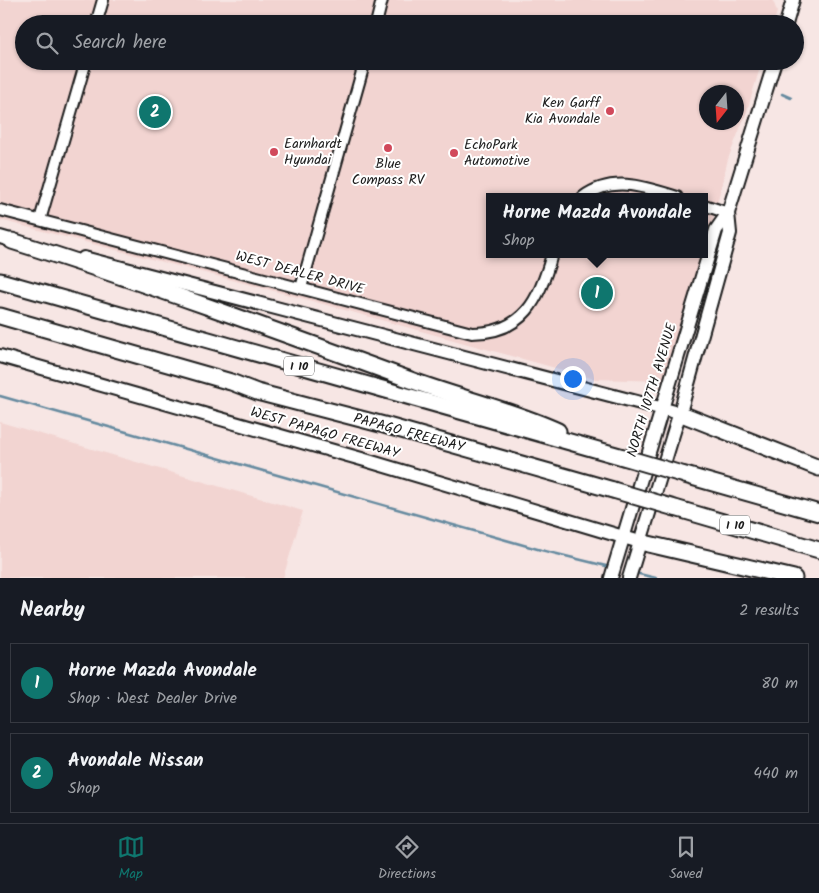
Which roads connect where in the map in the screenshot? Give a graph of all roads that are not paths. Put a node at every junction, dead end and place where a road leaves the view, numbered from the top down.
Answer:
1 (103, 0) edge
2 (382, 0) edge
3 (793, 0) edge
4 (99, 15) edge
5 (378, 15) edge
6 (789, 15) edge
7 (83, 70) edge
8 (362, 70) edge
9 (772, 70) edge
10 (589, 193) edge
11 (664, 193) edge
12 (708, 207) edge
13 (0, 210) edge
14 (728, 213) junction
15 (40, 220) junction
16 (6, 239) edge
17 (708, 256) edge
18 (551, 258) edge
19 (708, 258) edge
20 (0, 281) edge
21 (301, 288) junction
22 (0, 316) edge
23 (25, 323) junction
24 (0, 324) edge
25 (0, 356) edge
26 (662, 408) junction
27 (679, 413) junction
28 (598, 450) junction
29 (819, 468) edge
30 (819, 513) edge
31 (623, 537) junction
32 (640, 542) junction
33 (819, 550) edge
34 (611, 578) edge
35 (629, 578) edge
36 (794, 578) edge

1 - 4 street
2 - 5 street
3 - 6 main road
7 - 15 street
8 - 21 street
9 - 14 main road, NORTH 107TH AVENUE
10 - 11 street
12 - 14 street
13 - 15 street, WEST DEALER DRIVE
14 - 17 main road, NORTH 107TH AVENUE
14 - 27 main road, NORTH 107TH AVENUE
15 - 21 street, WEST DEALER DRIVE
16 - 26 main road
16 - 28 highway
18 - 21 street, WEST DEALER DRIVE
19 - 26 main road, NORTH 107TH AVENUE
20 - 28 highway, I 10
22 - 23 highway, PAPAGO FREEWAY / I 10
23 - 24 highway
23 - 33 highway, PAPAGO FREEWAY / I 10, bridge
25 - 31 main road, WEST PAPAGO FREEWAY
26 - 27 main road
26 - 31 main road, NORTH 107TH AVENUE
27 - 29 highway
27 - 32 main road, NORTH 107TH AVENUE
28 - 30 highway, I 10, bridge
31 - 32 main road, WEST PAPAGO FREEWAY
31 - 34 main road, NORTH 107TH AVENUE
32 - 35 main road, NORTH 107TH AVENUE
32 - 36 highway

